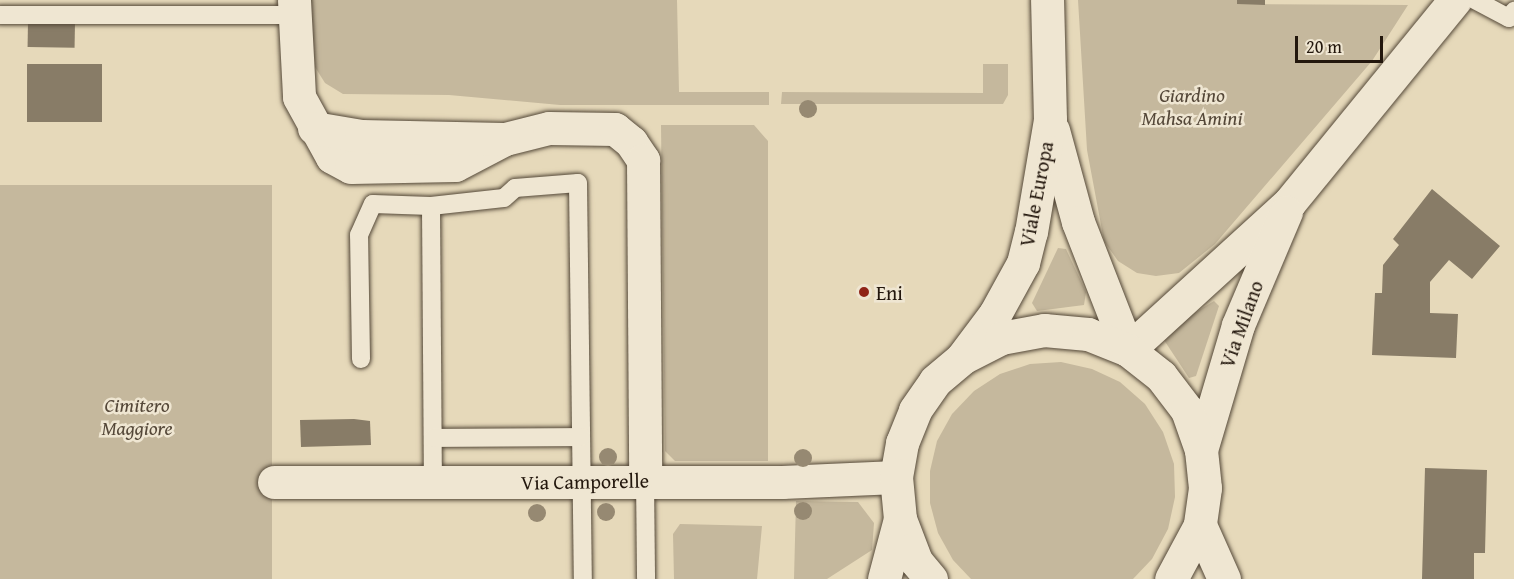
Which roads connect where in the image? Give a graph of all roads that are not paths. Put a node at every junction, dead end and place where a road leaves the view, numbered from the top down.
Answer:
1 (1047, 0) edge
2 (1437, 0) edge
3 (1455, 0) edge
4 (1475, 0) edge
5 (294, 7) edge
6 (1514, 11) edge
7 (0, 15) edge
8 (1420, 42) junction
9 (1050, 120) junction
10 (1290, 202) junction
11 (432, 206) junction
12 (1128, 350) junction
13 (962, 358) junction
14 (361, 359) dead end
15 (581, 437) junction
16 (433, 438) junction
17 (1202, 450) junction
18 (896, 477) junction
19 (645, 480) junction
20 (582, 481) junction
21 (274, 482) dead end
22 (433, 482) junction
23 (900, 519) junction
24 (1200, 525) junction
25 (879, 575) edge
26 (583, 579) edge
27 (646, 579) edge
28 (931, 579) edge
29 (1171, 579) edge
30 (1224, 579) edge

1 - 9 street, Viale Europa
2 - 8 lane
3 - 8 street, Via Milano
4 - 6 lane
5 - 7 lane
5 - 19 street
8 - 10 street, Via Milano
9 - 12 street, Viale Europa
9 - 13 street, Viale Europa
10 - 12 street, Via Milano
10 - 17 street, Via Milano
11 - 14 lane
11 - 15 lane
11 - 16 lane
12 - 13 street
12 - 17 street
13 - 18 street
15 - 16 lane
15 - 20 lane
16 - 22 lane
17 - 24 street
18 - 19 street, Via Camporelle
18 - 23 street
19 - 20 street, Via Camporelle
19 - 27 lane
20 - 22 street, Via Camporelle
20 - 26 lane
21 - 22 street, Via Camporelle
23 - 25 street
23 - 28 street
24 - 29 street
24 - 30 street

